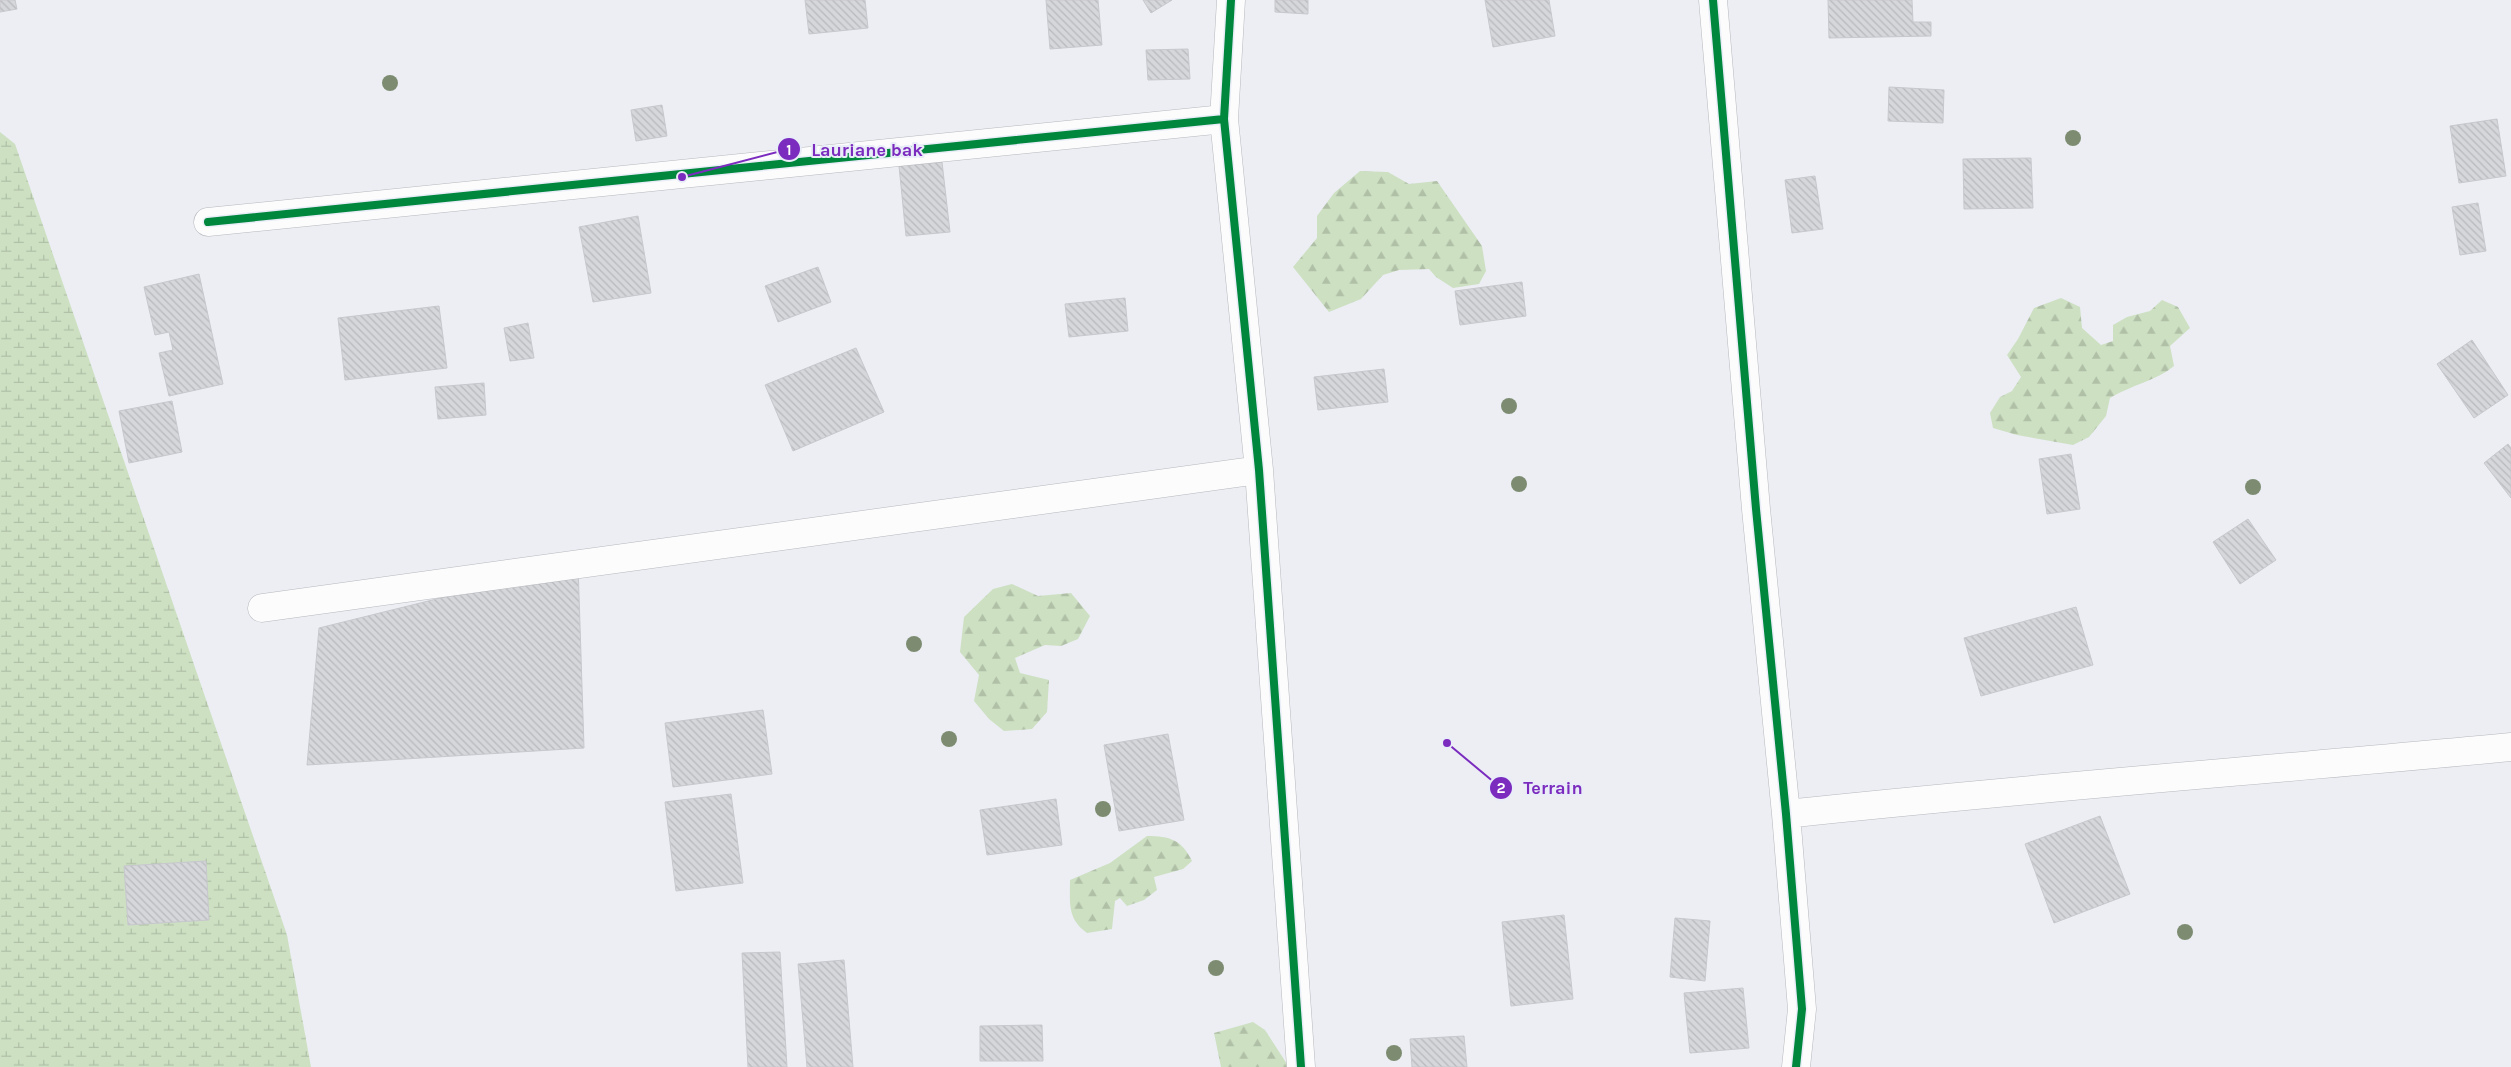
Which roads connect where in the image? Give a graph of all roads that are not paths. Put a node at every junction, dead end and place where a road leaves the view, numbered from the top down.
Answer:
1 (1231, 0) edge
2 (1713, 0) edge
3 (1224, 119) junction
4 (208, 222) dead end
5 (1259, 470) junction
6 (262, 608) dead end
7 (2511, 747) edge
8 (1786, 814) junction
9 (1301, 1067) edge
10 (1796, 1067) edge

1 - 3 street
2 - 8 street
3 - 4 street
3 - 5 street
5 - 6 street
5 - 9 street
7 - 8 street
8 - 10 street

